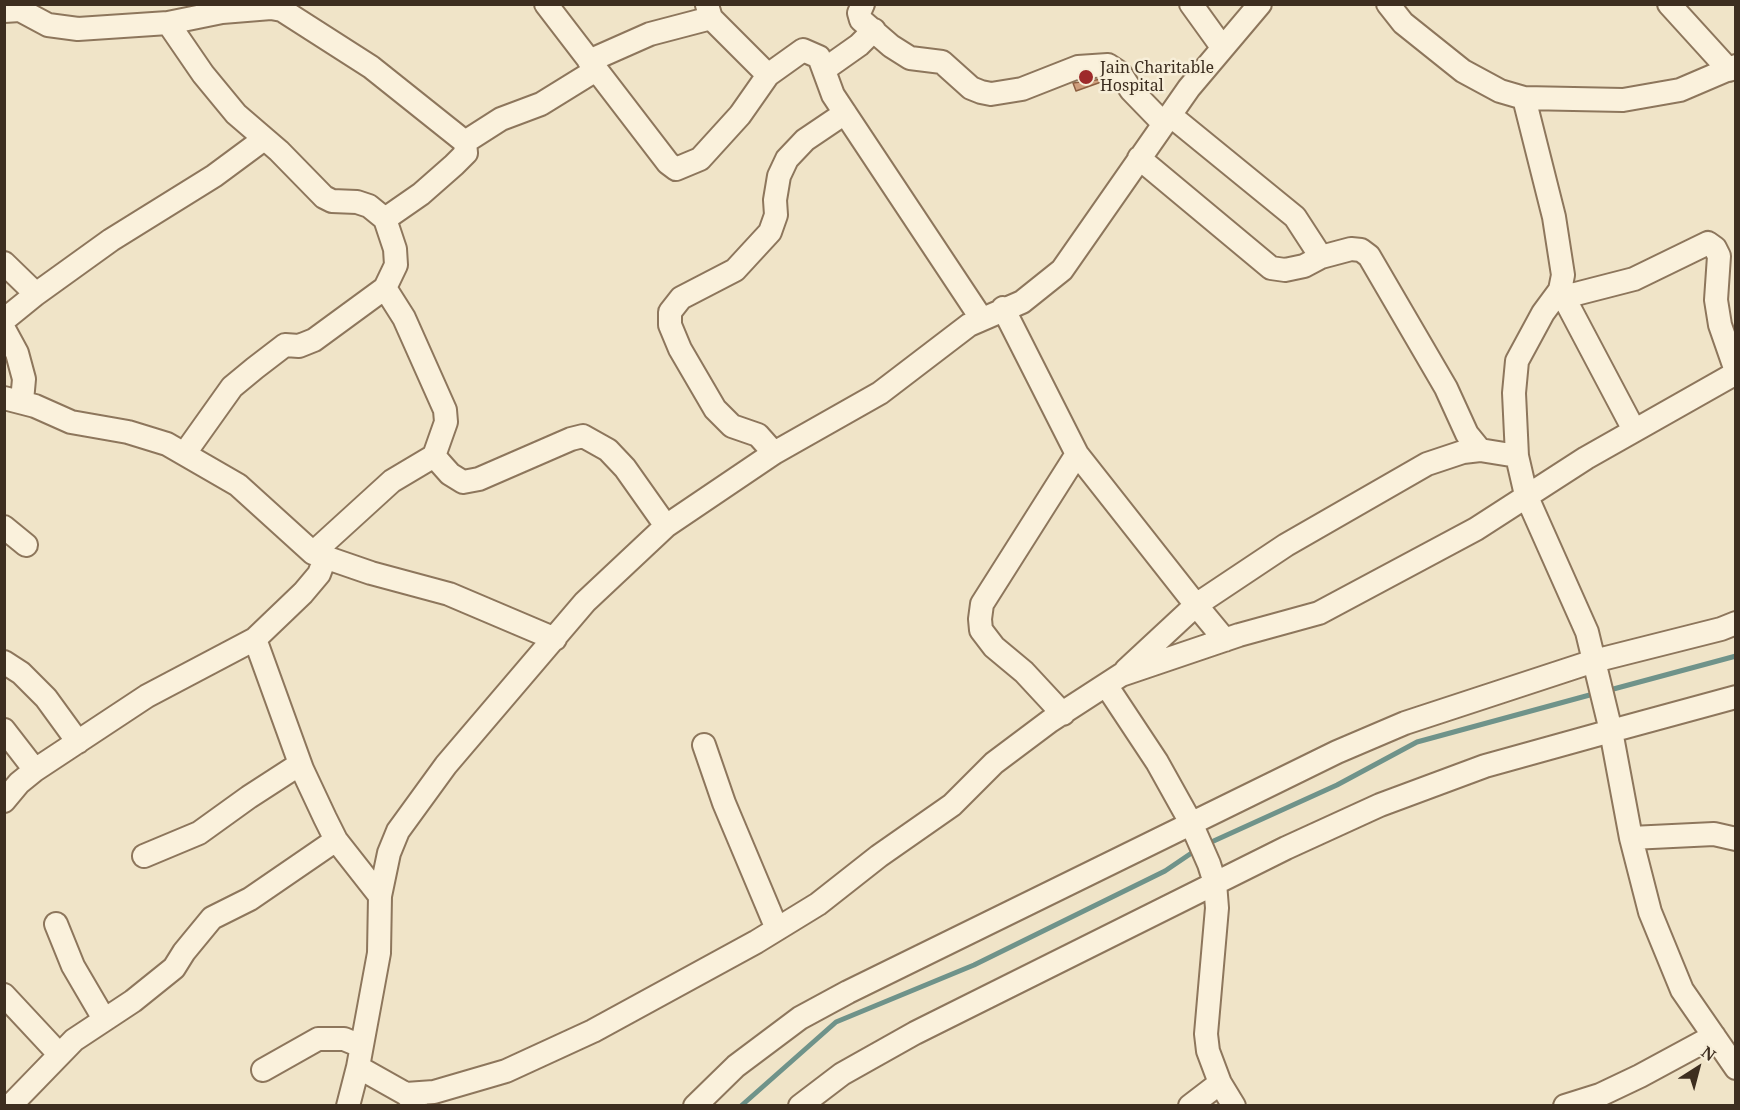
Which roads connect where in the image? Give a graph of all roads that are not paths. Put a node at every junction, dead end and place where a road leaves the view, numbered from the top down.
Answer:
1 (546, 4) edge
2 (863, 4) edge
3 (1191, 4) edge
4 (1260, 4) edge
5 (1388, 4) edge
6 (1669, 4) edge
7 (4, 11) edge
8 (709, 11) edge
9 (168, 23) junction
10 (874, 30) junction
11 (1222, 47) junction
12 (593, 65) junction
13 (1732, 68) edge
14 (825, 69) junction
15 (768, 75) junction
16 (1524, 98) junction
17 (845, 113) junction
18 (1166, 119) junction
19 (264, 139) junction
20 (465, 142) junction
21 (1139, 158) junction
22 (385, 219) junction
23 (1321, 256) junction
24 (4, 262) edge
25 (385, 288) junction
26 (1562, 293) junction
27 (36, 294) junction
28 (1003, 308) junction
29 (981, 318) junction
30 (4, 321) edge
31 (4, 329) edge
32 (1736, 372) edge
33 (14, 400) edge
34 (1634, 430) junction
35 (1480, 450) junction
36 (185, 453) junction
37 (774, 453) junction
38 (1077, 454) junction
39 (434, 456) junction
40 (1517, 456) junction
41 (1526, 495) junction
42 (4, 526) edge
43 (666, 526) junction
44 (26, 545) dead end
45 (319, 556) junction
46 (1196, 605) junction
47 (1736, 623) edge
48 (255, 639) junction
49 (555, 639) junction
50 (1225, 640) junction
51 (4, 662) edge
52 (1596, 667) junction
53 (1114, 680) junction
54 (1736, 697) edge
55 (1063, 714) junction
56 (1610, 722) junction
57 (4, 730) edge
58 (78, 742) junction
59 (704, 745) dead end
60 (300, 764) junction
61 (35, 770) junction
62 (4, 801) edge
63 (1631, 838) junction
64 (1736, 839) edge
65 (336, 840) junction
66 (1204, 853) junction
67 (144, 856) dead end
68 (380, 896) junction
69 (56, 924) dead end
70 (777, 928) junction
71 (4, 995) edge
72 (104, 1018) junction
73 (1714, 1036) junction
74 (59, 1054) junction
75 (359, 1057) junction
76 (1736, 1068) edge
77 (263, 1070) dead end
78 (1220, 1083) junction
79 (411, 1100) edge
80 (10, 1106) edge
81 (348, 1106) edge
82 (695, 1106) edge
83 (800, 1106) edge
84 (1190, 1106) edge
85 (1234, 1106) edge
86 (1565, 1106) edge

1 - 12 street
2 - 10 street
3 - 11 street
4 - 11 street
5 - 16 street
6 - 13 street
7 - 9 street
8 - 12 street
8 - 15 street
9 - 19 street
9 - 20 street
10 - 14 street
10 - 18 street
11 - 18 street
12 - 15 street
12 - 20 street
13 - 16 street
14 - 15 street
14 - 17 street
16 - 26 street
17 - 29 street
17 - 37 street
18 - 21 street
18 - 23 street
19 - 22 street
19 - 27 street
20 - 22 street
21 - 23 street
21 - 28 street
22 - 25 street
23 - 35 street
24 - 27 street
25 - 36 street
25 - 39 street
26 - 32 street
26 - 34 street
26 - 40 street
27 - 30 street
28 - 29 street
28 - 38 street
29 - 37 street
31 - 33 street
32 - 34 street
33 - 36 street
34 - 41 street
35 - 40 street
35 - 46 street
36 - 45 street
37 - 43 street
38 - 46 street
38 - 55 street
39 - 43 street
39 - 45 street
40 - 41 street
41 - 50 street
41 - 52 street
42 - 44 street
43 - 49 street
45 - 48 street
45 - 49 street
46 - 50 street
46 - 53 street
47 - 52 street
48 - 58 street
48 - 60 street
49 - 68 street
50 - 53 street
51 - 58 street
52 - 56 street
52 - 66 street
53 - 55 street
53 - 66 street
54 - 56 street
55 - 70 street
56 - 63 street
56 - 66 street
57 - 61 street
58 - 61 street
59 - 70 street
60 - 65 street
60 - 67 street
61 - 62 street
63 - 64 street
63 - 73 street
65 - 68 street
65 - 72 street
66 - 78 street
66 - 82 street
66 - 83 street
68 - 75 street
69 - 72 street
70 - 79 street
71 - 74 street
72 - 74 street
73 - 76 street
73 - 86 street
74 - 80 street
75 - 77 street
75 - 79 street
75 - 81 street
78 - 84 street
78 - 85 street

